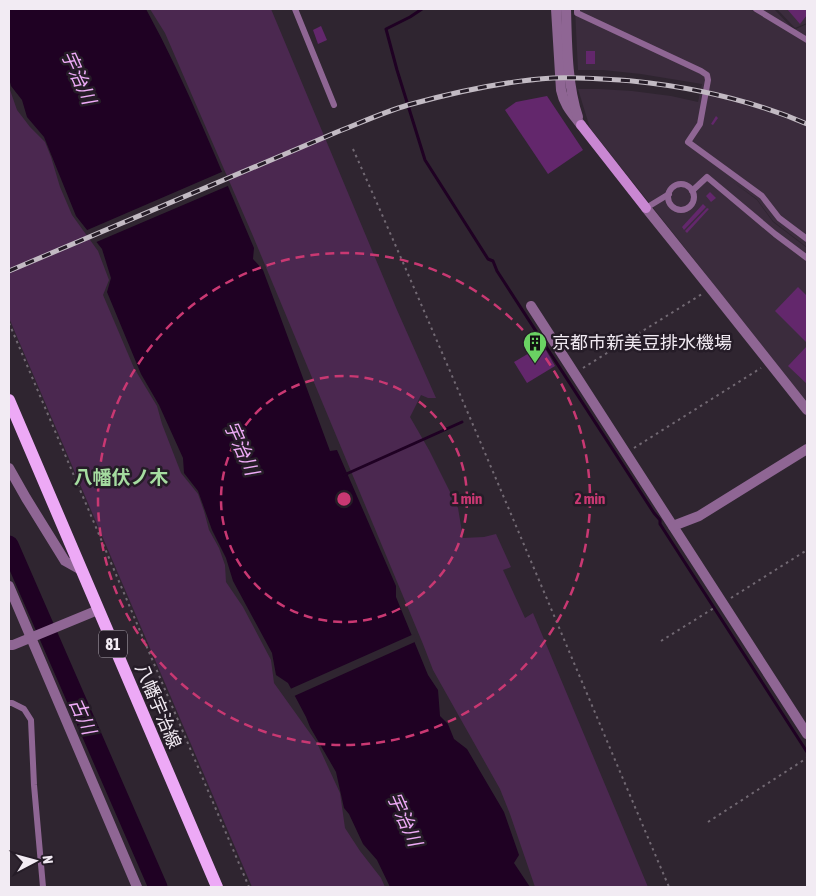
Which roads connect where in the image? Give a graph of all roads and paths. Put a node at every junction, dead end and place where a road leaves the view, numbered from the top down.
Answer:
1 (295, 9) edge
2 (556, 9) edge
3 (566, 9) edge
4 (577, 9) edge
5 (756, 9) edge
6 (807, 40) edge
7 (334, 105) dead end
8 (581, 125) junction
9 (352, 149) dead end
10 (692, 191) junction
11 (669, 194) junction
12 (646, 208) junction
13 (807, 239) edge
14 (807, 258) edge
15 (712, 288) junction
16 (530, 306) dead end
17 (9, 323) edge
18 (770, 362) junction
19 (575, 374) junction
20 (9, 400) edge
21 (807, 410) edge
22 (807, 449) edge
23 (625, 453) junction
24 (9, 468) edge
25 (673, 526) junction
26 (807, 550) edge
27 (81, 570) junction
28 (9, 586) edge
29 (722, 603) junction
30 (98, 610) junction
31 (31, 638) junction
32 (661, 641) dead end
33 (9, 646) edge
34 (9, 703) edge
35 (807, 734) edge
36 (807, 758) edge
37 (708, 822) dead end
38 (43, 887) edge
39 (136, 887) edge
40 (217, 887) edge
41 (249, 887) edge
42 (669, 887) edge

1 - 7 lane
2 - 8 street
3 - 8 street
4 - 13 lane
5 - 6 lane
8 - 12 street
9 - 42 path
10 - 11 lane
10 - 11 lane
10 - 14 lane
11 - 12 lane
12 - 15 street
15 - 18 street
15 - 19 path
16 - 19 street
17 - 41 path
18 - 21 street
18 - 23 path
19 - 23 street
20 - 27 main road, 八幡宇治線 / 81
22 - 25 street
23 - 25 street
24 - 27 street
25 - 29 street
26 - 29 path
27 - 30 main road, 八幡宇治線 / 81
28 - 31 street
29 - 32 path
29 - 35 street
30 - 31 street
30 - 40 main road, 八幡宇治線 / 81
31 - 33 street
31 - 39 street
34 - 38 lane
36 - 37 path

